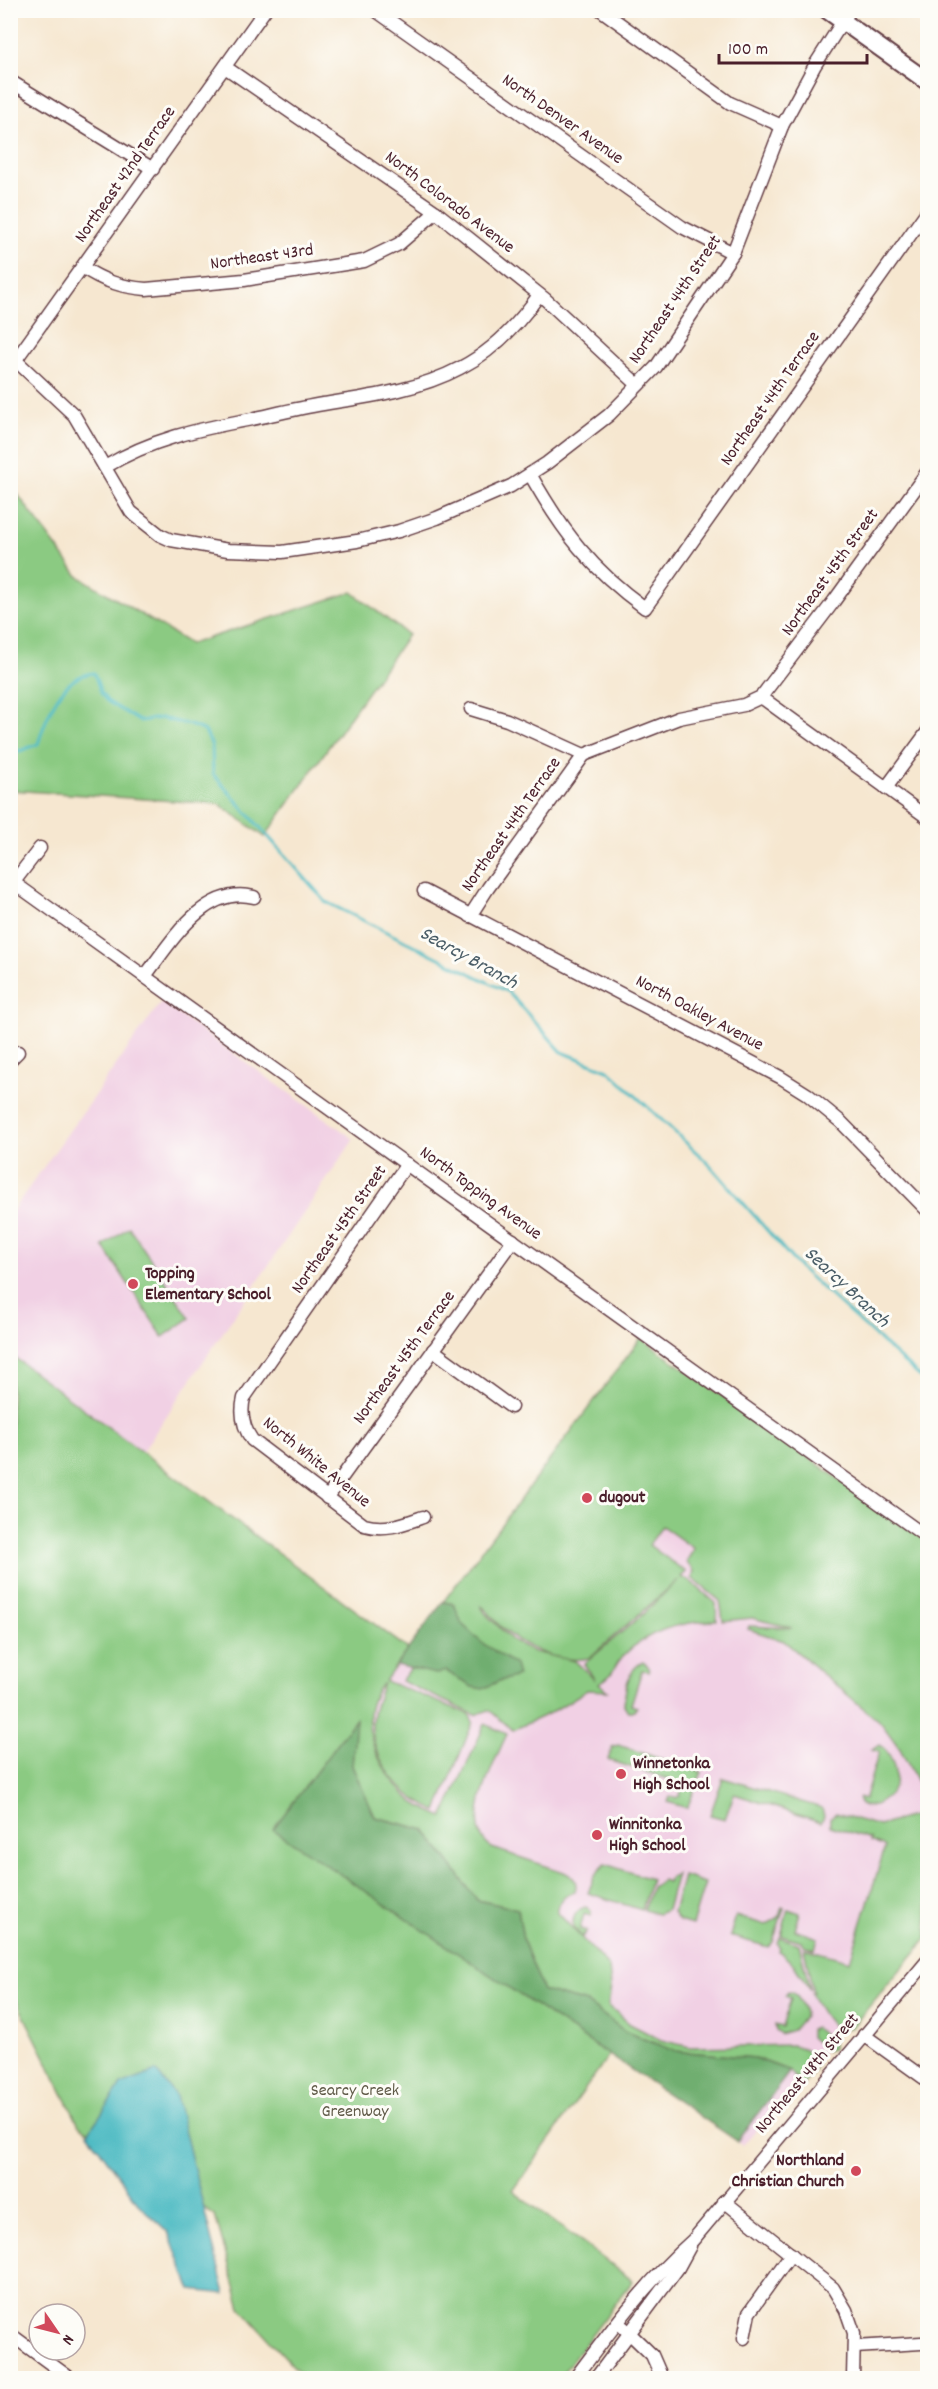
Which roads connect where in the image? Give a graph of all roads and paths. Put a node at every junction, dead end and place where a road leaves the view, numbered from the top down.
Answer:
1 (266, 10) edge
2 (375, 10) edge
3 (601, 10) edge
4 (827, 10) edge
5 (847, 16) edge
6 (225, 67) junction
7 (10, 81) edge
8 (927, 82) edge
9 (782, 126) junction
10 (153, 169) junction
11 (927, 210) edge
12 (436, 212) junction
13 (733, 253) junction
14 (82, 267) junction
15 (539, 295) junction
16 (12, 361) edge
17 (638, 385) junction
18 (105, 467) junction
19 (927, 471) edge
20 (530, 474) junction
21 (761, 697) junction
22 (471, 709) dead end
23 (927, 731) edge
24 (584, 755) junction
25 (886, 788) junction
26 (927, 818) edge
27 (40, 848) dead end
28 (12, 883) edge
29 (424, 891) dead end
30 (254, 897) dead end
31 (470, 916) junction
32 (145, 976) junction
33 (407, 1164) junction
34 (927, 1211) edge
35 (513, 1240) junction
36 (433, 1350) junction
37 (243, 1405) joint
38 (511, 1407) dead end
39 (327, 1498) junction
40 (423, 1518) dead end
41 (927, 1538) edge
42 (927, 1960) edge
43 (864, 2036) junction
44 (927, 2082) edge
45 (724, 2201) junction
46 (693, 2240) junction
47 (791, 2254) junction
48 (618, 2323) junction
49 (629, 2332) junction
50 (10, 2334) edge
51 (744, 2338) dead end
52 (921, 2343) dead end
53 (855, 2347) junction
54 (70, 2379) edge
55 (575, 2379) edge
56 (596, 2379) edge
57 (662, 2379) edge
58 (853, 2379) edge

1 - 6 street, Northeast 42nd Terrace
2 - 13 street, North Denver Avenue
3 - 9 street
4 - 5 main road
5 - 8 main road
5 - 9 street, Northeast 44th Street
6 - 10 street, Northeast 42nd Terrace
6 - 12 street, North Colorado Avenue
7 - 10 street
9 - 13 street, Northeast 44th Street
10 - 14 street, Northeast 42nd Terrace
11 - 20 street, Northeast 44th Terrace
12 - 14 street, Northeast 43rd
12 - 15 street, North Colorado Avenue
13 - 17 street, Northeast 44th Street
14 - 16 street, Northeast 42nd Terrace
15 - 17 street, North Colorado Avenue
15 - 18 street
16 - 18 street, Northeast 44th Street
17 - 20 street, Northeast 44th Street
18 - 20 street, Northeast 44th Street
19 - 21 street, Northeast 45th Street
21 - 24 street
21 - 25 street
22 - 24 street
23 - 25 street
24 - 31 street, Northeast 44th Terrace
25 - 26 street
27 - 28 street
28 - 32 street, North Topping Avenue
29 - 31 street, North Oakley Avenue
30 - 32 street
31 - 34 street, North Oakley Avenue
32 - 33 street, North Topping Avenue
33 - 35 street, North Topping Avenue
33 - 37 street, Northeast 45th Street
35 - 36 street, Northeast 45th Terrace
35 - 41 street, North Topping Avenue
36 - 38 street
36 - 39 street, Northeast 45th Terrace
37 - 39 street, North White Avenue
39 - 40 street, North White Avenue
42 - 43 street, Northeast 48th Street
43 - 44 street
43 - 45 street, Northeast 48th Street
45 - 46 street, Northeast 48th Street
45 - 47 street
46 - 48 street, Northeast 48th Street
46 - 49 street, Northeast 48th Street
47 - 51 street
47 - 53 street
48 - 49 street
48 - 55 street, Northeast 48th Street
49 - 56 street, Northeast 48th Street
49 - 57 street
50 - 54 street
52 - 53 street
53 - 58 street

